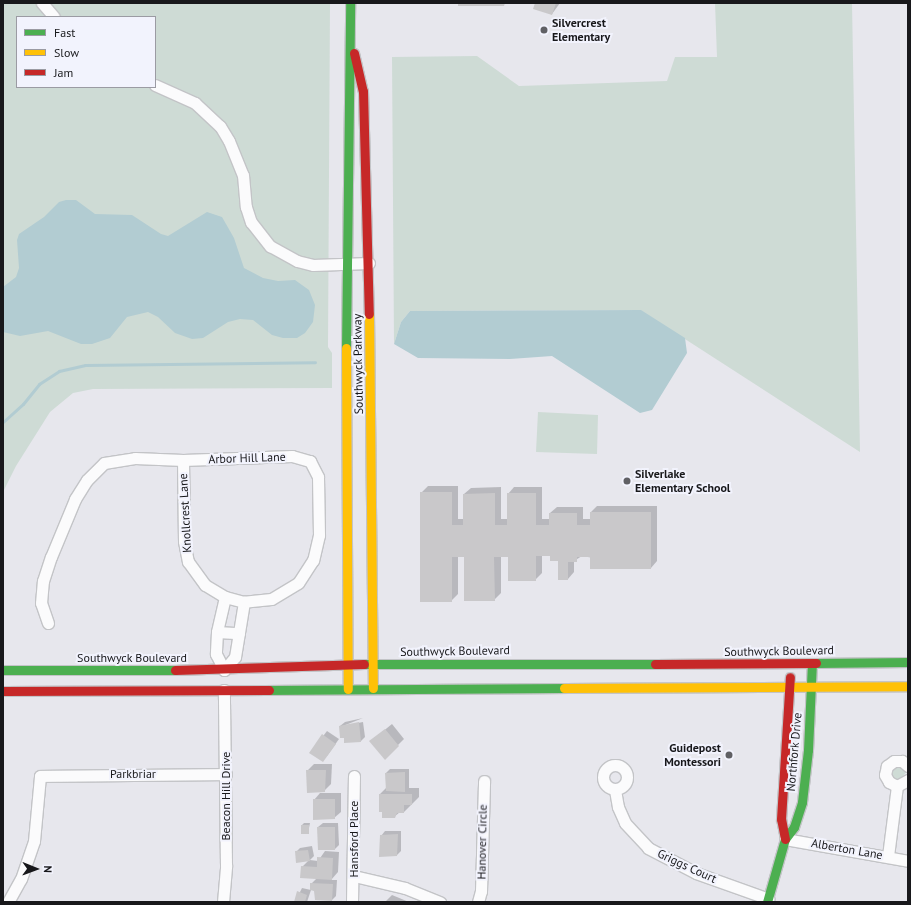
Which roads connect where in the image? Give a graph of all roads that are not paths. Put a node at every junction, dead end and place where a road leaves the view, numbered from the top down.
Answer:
1 (42, 3) edge
2 (350, 3) edge
3 (53, 16) edge
4 (351, 41) junction
5 (156, 85) edge
6 (369, 263) junction
7 (345, 264) junction
8 (183, 460) junction
9 (347, 464) junction
10 (372, 464) junction
11 (225, 597) junction
12 (244, 602) junction
13 (48, 623) dead end
14 (216, 632) junction
15 (239, 633) junction
16 (512, 662) junction
17 (908, 662) edge
18 (790, 663) junction
19 (812, 663) junction
20 (349, 664) junction
21 (373, 664) junction
22 (3, 670) edge
23 (224, 670) junction
24 (639, 675) junction
25 (790, 686) junction
26 (908, 686) edge
27 (811, 687) junction
28 (373, 688) junction
29 (512, 688) junction
30 (348, 689) junction
31 (224, 690) junction
32 (3, 691) edge
33 (908, 766) edge
34 (226, 774) junction
35 (354, 776) dead end
36 (484, 780) dead end
37 (908, 780) edge
38 (897, 786) junction
39 (615, 790) dead end
40 (786, 839) junction
41 (888, 856) junction
42 (908, 861) edge
43 (354, 876) junction
44 (768, 900) edge
45 (8, 902) edge
46 (223, 902) edge
47 (352, 902) edge
48 (440, 902) edge
49 (478, 902) edge

1 - 3 street
2 - 4 street, Southwyck Parkway
4 - 6 street, Southwyck Parkway
4 - 7 street, Southwyck Parkway
5 - 7 street
6 - 7 street
6 - 10 street, Southwyck Parkway
7 - 9 street, Southwyck Parkway
8 - 11 street, Knollcrest Lane
8 - 12 street, Arbor Hill Lane
8 - 13 street, Arbor Hill Lane
9 - 10 street
9 - 20 street, Southwyck Parkway
10 - 21 street, Southwyck Parkway
11 - 12 street, Knollcrest Lane
11 - 14 street
12 - 15 street
14 - 15 street
14 - 23 street
15 - 23 street
16 - 21 street, Southwyck Boulevard
16 - 24 street, Southwyck Boulevard
16 - 29 street
17 - 19 street, Southwyck Boulevard
18 - 19 street, Southwyck Boulevard
18 - 24 street, Southwyck Boulevard
18 - 25 street, Northfork Drive
19 - 27 street, Northfork Drive
20 - 21 street, Southwyck Boulevard
20 - 23 street, Southwyck Boulevard
20 - 30 street, Southwyck Parkway
21 - 28 street, Southwyck Parkway
22 - 23 street, Southwyck Boulevard
23 - 31 street
24 - 25 street, Southwyck Boulevard
24 - 29 street, Southwyck Boulevard
25 - 27 street, Southwyck Boulevard
25 - 40 street, Northfork Drive
26 - 27 street, Southwyck Boulevard
27 - 40 street, Northfork Drive
28 - 29 street, Southwyck Boulevard
28 - 30 street, Southwyck Boulevard
30 - 31 street, Southwyck Boulevard
31 - 32 street, Southwyck Boulevard
31 - 34 street, Beacon Hill Drive
33 - 38 street
34 - 45 street, Parkbriar
34 - 46 street, Beacon Hill Drive
35 - 43 street, Hansford Place
36 - 49 street, Hanover Circle
37 - 38 street
38 - 41 street
39 - 44 street, Griggs Court
40 - 41 street, Alberton Lane
40 - 44 street, Northfork Drive
41 - 42 street, Alberton Lane
43 - 47 street, Hansford Place
43 - 48 street

